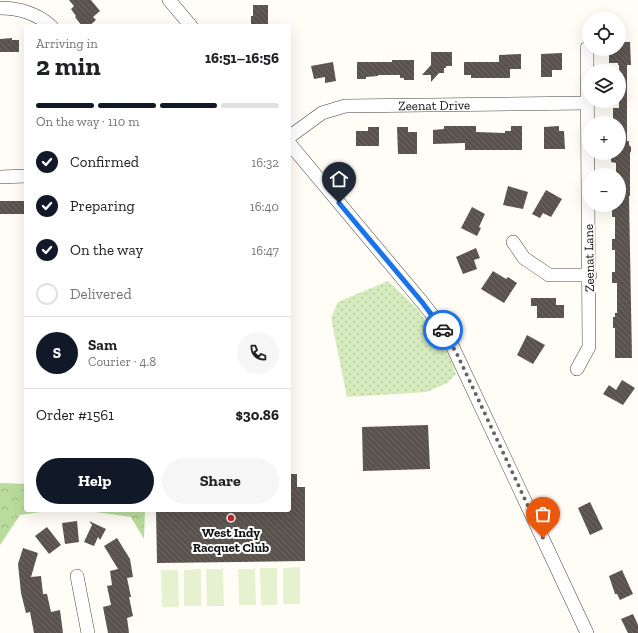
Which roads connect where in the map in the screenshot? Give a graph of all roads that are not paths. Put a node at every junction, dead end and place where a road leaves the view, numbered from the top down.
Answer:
1 (169, 0) edge
2 (0, 8) edge
3 (49, 24) edge
4 (189, 24) edge
5 (582, 103) edge
6 (587, 108) edge
7 (291, 135) edge
8 (291, 145) edge
9 (24, 176) edge
10 (0, 177) edge
11 (513, 242) dead end
12 (590, 275) junction
13 (577, 369) dead end
14 (77, 576) dead end
15 (88, 633) edge
16 (587, 633) edge

1 - 4 street
2 - 3 street
5 - 7 street, Zeenat Drive
6 - 12 street, Zeenat Lane
8 - 16 street
9 - 10 street
11 - 12 street
12 - 13 street, Zeenat Lane
14 - 15 street

